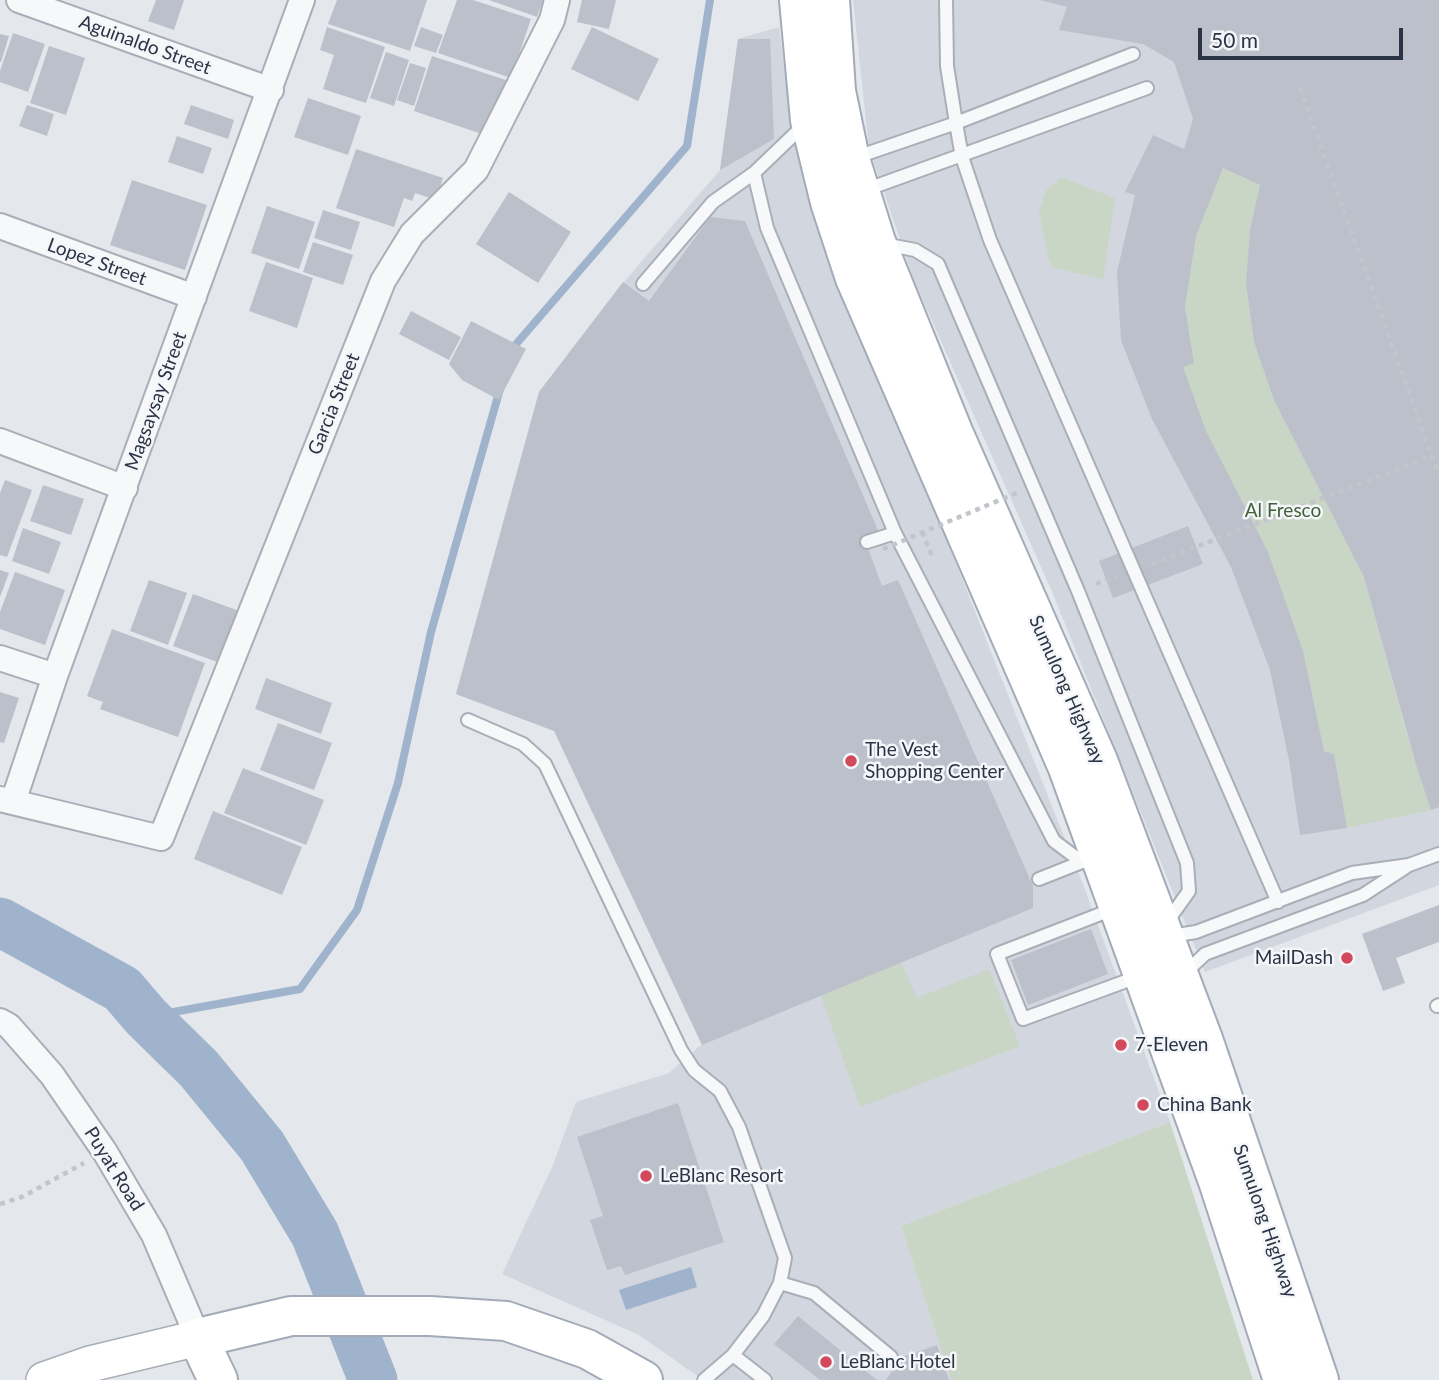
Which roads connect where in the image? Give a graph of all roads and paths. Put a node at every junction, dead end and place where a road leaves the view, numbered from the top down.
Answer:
1 (19, 0) edge
2 (302, 0) edge
3 (557, 0) edge
4 (799, 0) edge
5 (831, 0) edge
6 (946, 0) edge
7 (1133, 54) dead end
8 (1147, 88) dead end
9 (1300, 88) dead end
10 (271, 90) junction
11 (810, 120) junction
12 (956, 123) junction
13 (962, 157) junction
14 (754, 173) junction
15 (846, 190) junction
16 (0, 226) edge
17 (876, 242) junction
18 (643, 284) dead end
19 (194, 297) junction
20 (0, 441) edge
21 (1432, 456) junction
22 (1439, 476) edge
23 (125, 488) junction
24 (1019, 492) dead end
25 (895, 533) junction
26 (867, 542) dead end
27 (883, 549) dead end
28 (1133, 571) junction
29 (1078, 591) junction
30 (0, 658) edge
31 (55, 676) junction
32 (468, 720) dead end
33 (6, 800) edge
34 (1439, 854) edge
35 (1093, 862) junction
36 (1409, 865) junction
37 (1039, 878) dead end
38 (1278, 902) junction
39 (1119, 906) junction
40 (1162, 929) junction
41 (1163, 977) junction
42 (0, 1020) edge
43 (105, 1152) junction
44 (0, 1204) edge
45 (780, 1283) junction
46 (198, 1338) junction
47 (733, 1355) junction
48 (891, 1357) dead end
49 (44, 1380) edge
50 (219, 1380) edge
51 (643, 1380) edge
52 (704, 1380) edge
53 (765, 1380) edge
54 (1283, 1380) edge
55 (1319, 1380) edge

1 - 10 street, Aguinaldo Street
2 - 10 street, Magsaysay Street
3 - 33 street, Garcia Street
4 - 11 main road, Sumulong Highway
5 - 15 main road, Sumulong Highway
6 - 12 lane
7 - 12 lane
8 - 13 lane
9 - 21 path
10 - 19 street, Magsaysay Street
11 - 14 lane
11 - 15 main road, Sumulong Highway
12 - 13 lane
12 - 15 lane
13 - 15 lane
13 - 28 lane
14 - 18 lane
14 - 25 lane
15 - 17 main road, Sumulong Highway
15 - 35 main road, Sumulong Highway
16 - 19 street, Lopez Street
17 - 29 lane
17 - 40 main road, Sumulong Highway
19 - 23 street, Magsaysay Street
20 - 23 street
21 - 22 path
21 - 28 path
23 - 31 street, Magsaysay Street
24 - 27 path, bridge
25 - 26 lane
25 - 35 lane
28 - 29 path
28 - 38 lane
29 - 40 lane
30 - 31 street
31 - 33 street, Magsaysay Street
32 - 45 lane
34 - 36 lane
35 - 37 lane
35 - 39 main road, Sumulong Highway
36 - 38 lane
36 - 41 lane
38 - 40 lane
39 - 41 main road, Sumulong Highway
39 - 41 lane
40 - 41 main road, Sumulong Highway
41 - 54 main road, Sumulong Highway
41 - 55 main road, Sumulong Highway
42 - 43 street, Puyat Road
43 - 44 path
43 - 46 street, Puyat Road
45 - 47 lane
45 - 48 lane
46 - 49 street
46 - 50 main road
46 - 51 main road
47 - 52 lane
47 - 53 lane

